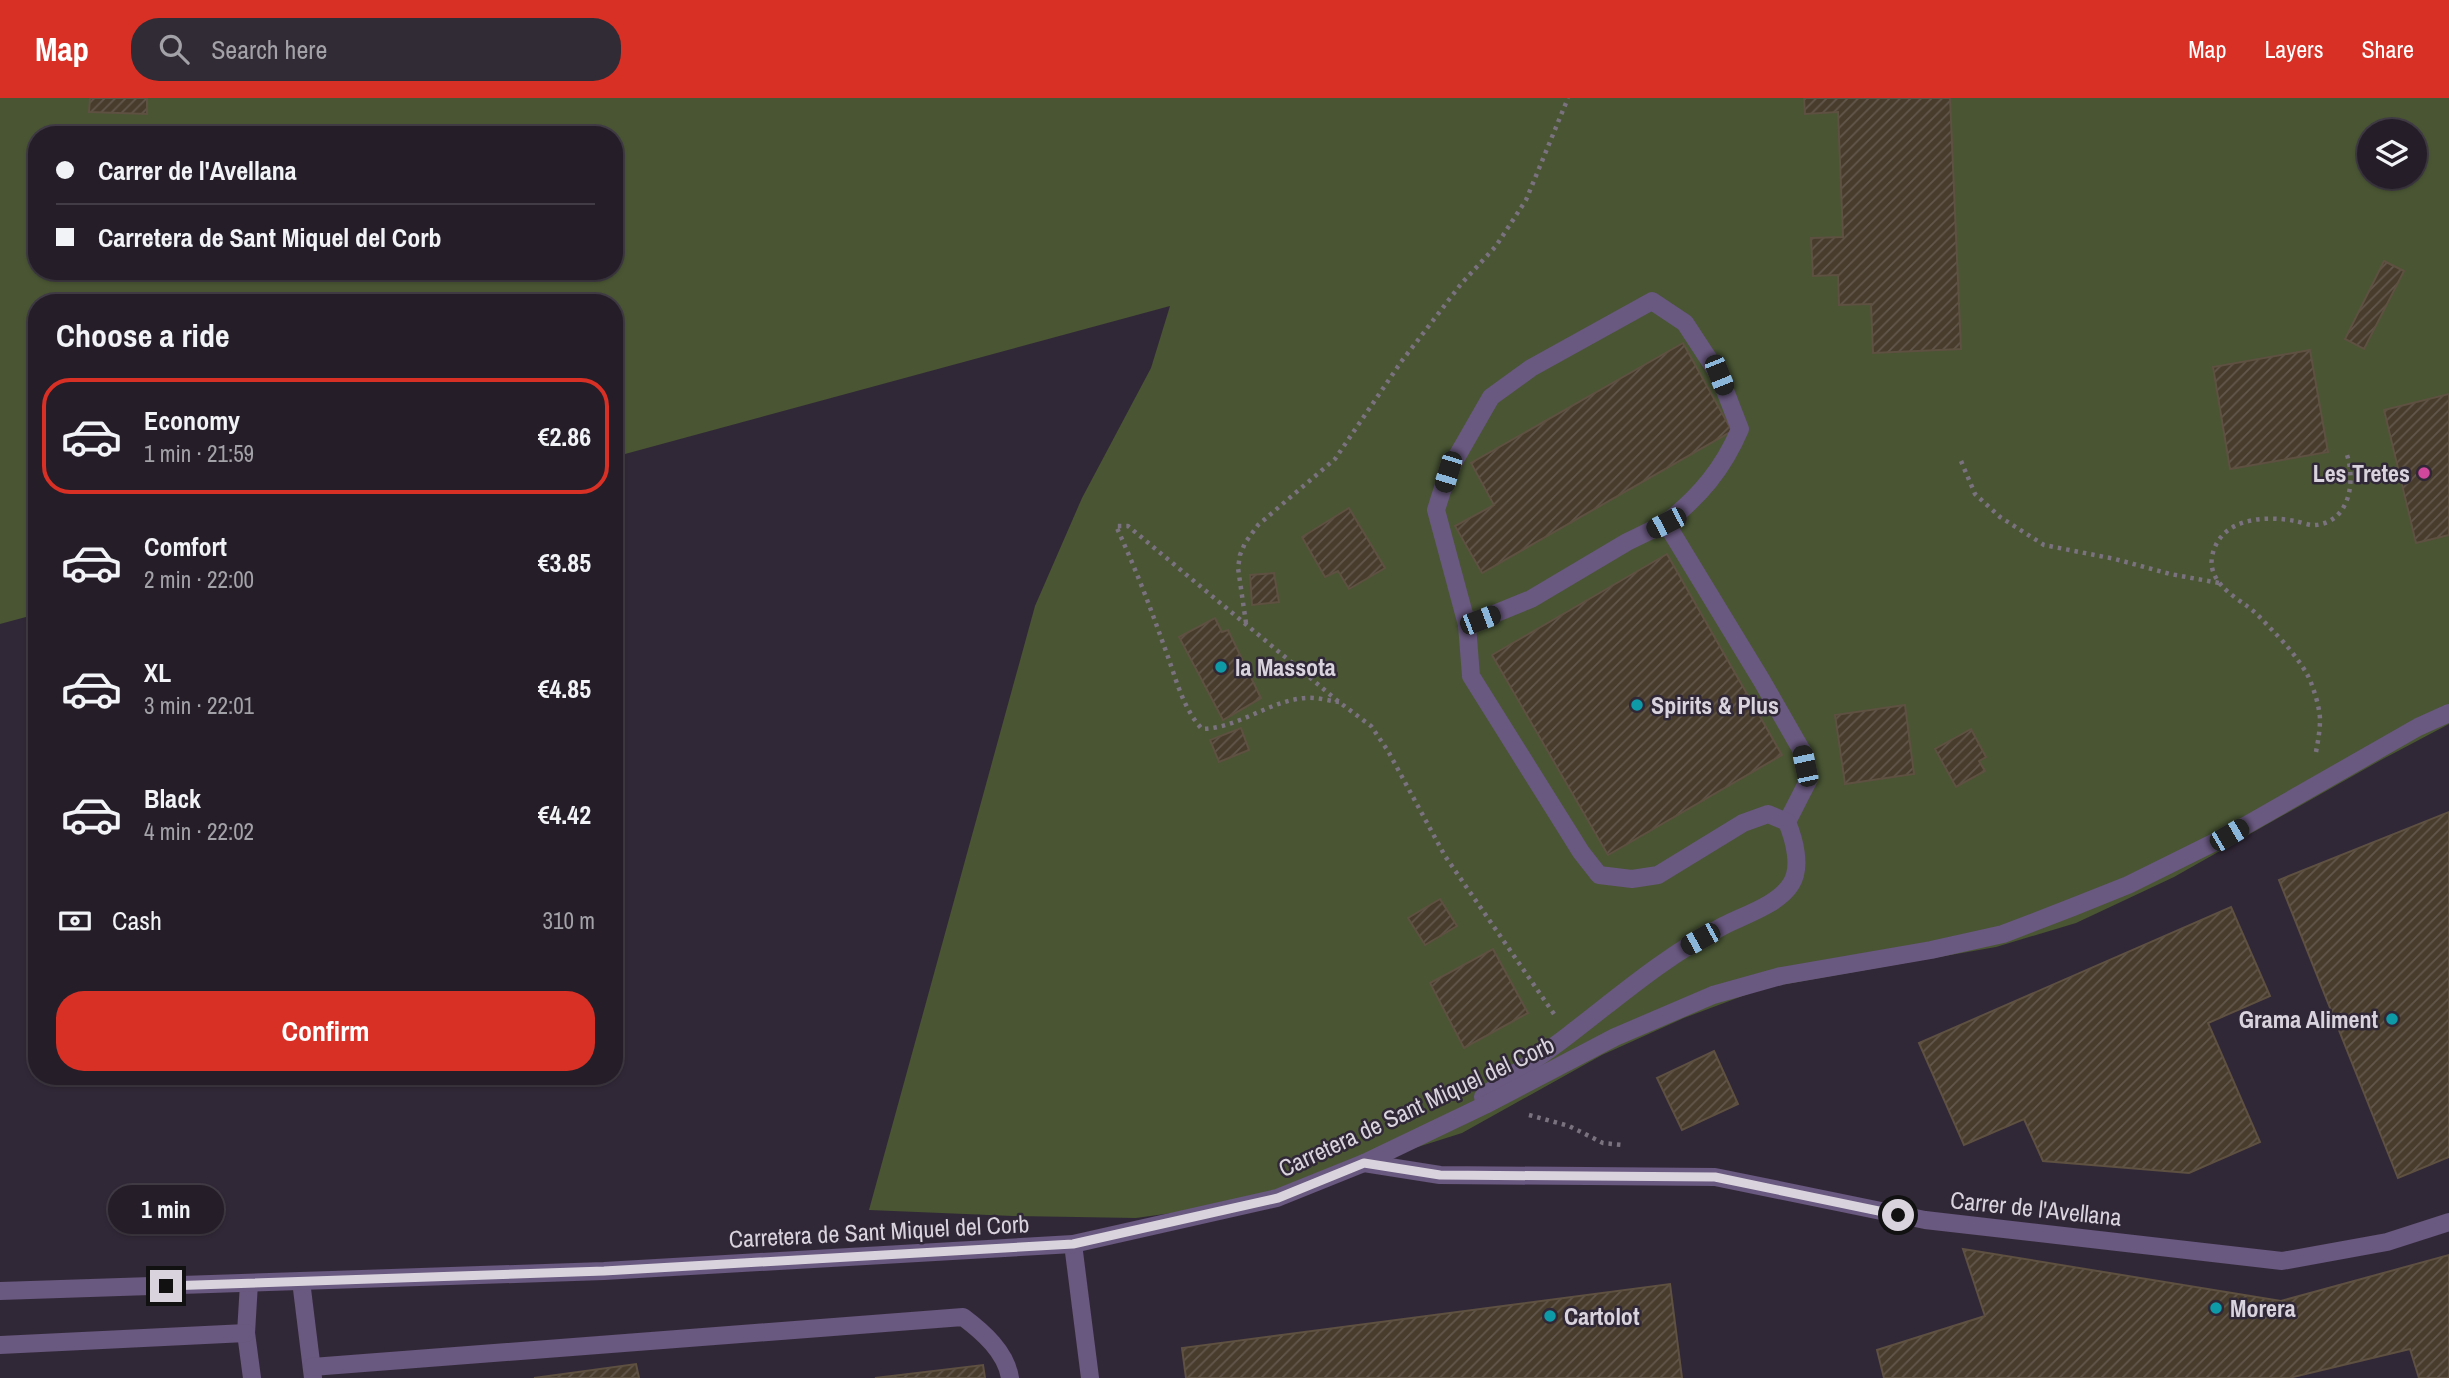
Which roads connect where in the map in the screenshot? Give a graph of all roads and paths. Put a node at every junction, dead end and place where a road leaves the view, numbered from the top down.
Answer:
1 (1568, 98) edge
2 (2346, 452) dead end
3 (1961, 461) dead end
4 (1666, 523) junction
5 (2220, 583) junction
6 (1246, 624) junction
7 (1467, 625) junction
8 (1339, 702) junction
9 (2449, 713) edge
10 (2327, 748) dead end
11 (1787, 822) junction
12 (1569, 1035) junction
13 (1485, 1105) junction
14 (1456, 1119) junction
15 (1628, 1146) dead end
16 (1364, 1163) junction
17 (2449, 1222) edge
18 (1073, 1244) junction
19 (301, 1281) junction
20 (249, 1283) junction
21 (0, 1292) edge
22 (246, 1333) junction
23 (0, 1345) edge
24 (313, 1373) edge
25 (252, 1378) edge
26 (1010, 1378) edge
27 (1090, 1378) edge

1 - 6 path
2 - 5 path
3 - 5 path
4 - 7 street
4 - 7 street
4 - 11 street
5 - 10 path
6 - 8 path
6 - 8 path
7 - 11 street
8 - 12 path
9 - 13 street, Carretera de Sant Miquel del Corb
11 - 12 street
12 - 14 street
13 - 14 street, Carretera de Sant Miquel del Corb
13 - 15 path
14 - 16 street, Carretera de Sant Miquel del Corb
16 - 17 street, Carrer de l'Avellana
16 - 18 street, Carretera de Sant Miquel del Corb
18 - 19 street, Carretera de Sant Miquel del Corb
18 - 27 street
19 - 20 street, Carretera de Sant Miquel del Corb
19 - 24 street
20 - 21 street, Carretera de Sant Miquel del Corb
20 - 22 street
22 - 23 street
22 - 25 street
24 - 26 street

